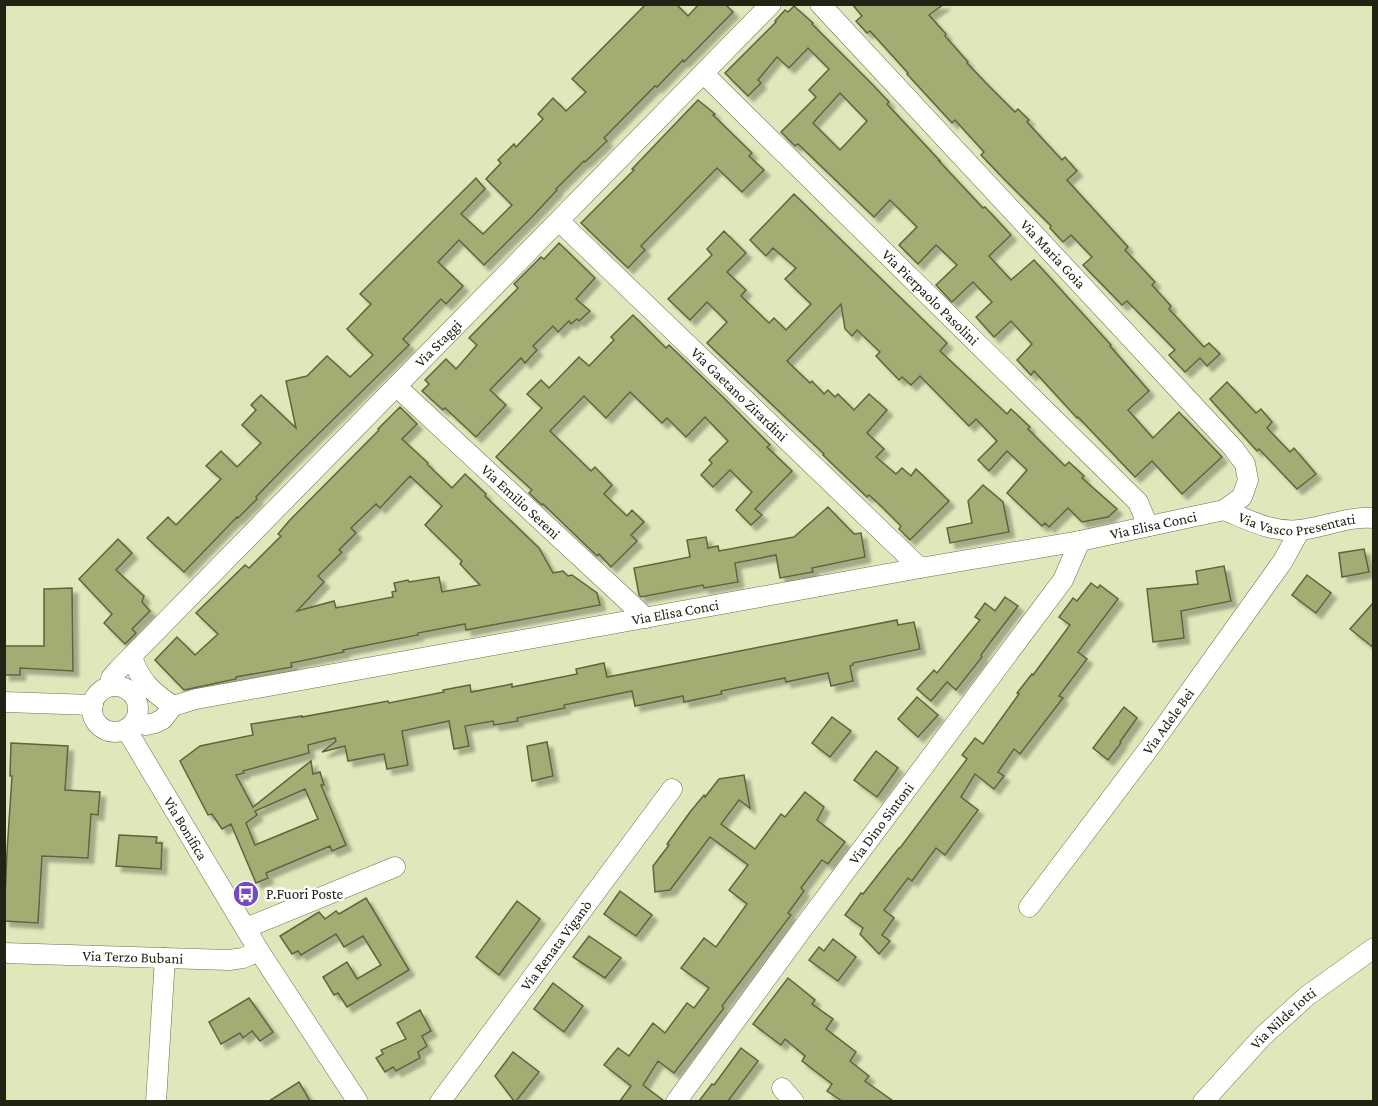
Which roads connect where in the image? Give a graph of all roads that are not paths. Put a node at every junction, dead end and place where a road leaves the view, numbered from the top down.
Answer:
1 (771, 4) edge
2 (820, 4) edge
3 (704, 74) junction
4 (559, 221) junction
5 (396, 386) junction
6 (1224, 510) junction
7 (1374, 518) edge
8 (1148, 526) junction
9 (1300, 530) junction
10 (1080, 540) junction
11 (920, 568) junction
12 (646, 618) junction
13 (132, 657) junction
14 (111, 686) junction
15 (4, 702) edge
16 (93, 705) junction
17 (173, 706) junction
18 (130, 726) junction
19 (672, 789) dead end
20 (395, 867) dead end
21 (1029, 907) dead end
22 (246, 928) junction
23 (1374, 948) edge
24 (260, 951) junction
25 (4, 953) edge
26 (165, 958) junction
27 (156, 1101) edge
28 (358, 1101) edge
29 (440, 1101) edge
30 (676, 1101) edge
31 (1203, 1101) edge

1 - 3 street, Via Staggi
2 - 6 street, Via Maria Goia
3 - 4 street, Via Staggi
3 - 8 street, Via Pierpaolo Pasolini
4 - 5 street, Via Staggi
4 - 11 street, Via Gaetano Zirardini
5 - 12 street, Via Emilio Sereni
5 - 13 street, Via Staggi
6 - 8 street, Via Elisa Conci
6 - 9 street, Via Vasco Presentati
7 - 9 street, Via Vasco Presentati
8 - 10 street, Via Elisa Conci
9 - 21 street, Via Adele Bei
10 - 11 street, Via Elisa Conci
10 - 30 street, Via Dino Sintoni
11 - 12 street, Via Elisa Conci
12 - 17 street, Via Elisa Conci
13 - 14 street, Via Staggi
13 - 17 street
14 - 16 street
14 - 18 street
15 - 16 street
16 - 18 street
17 - 18 street, Via Elisa Conci
18 - 22 street, Via Bonifica
19 - 29 street, Via Renata Viganò
20 - 22 street
22 - 24 street, Via Bonifica
23 - 31 street, Via Nilde Iotti
24 - 26 street, Via Terzo Bubani
24 - 28 street, Via Bonifica
25 - 26 street, Via Terzo Bubani
26 - 27 street

